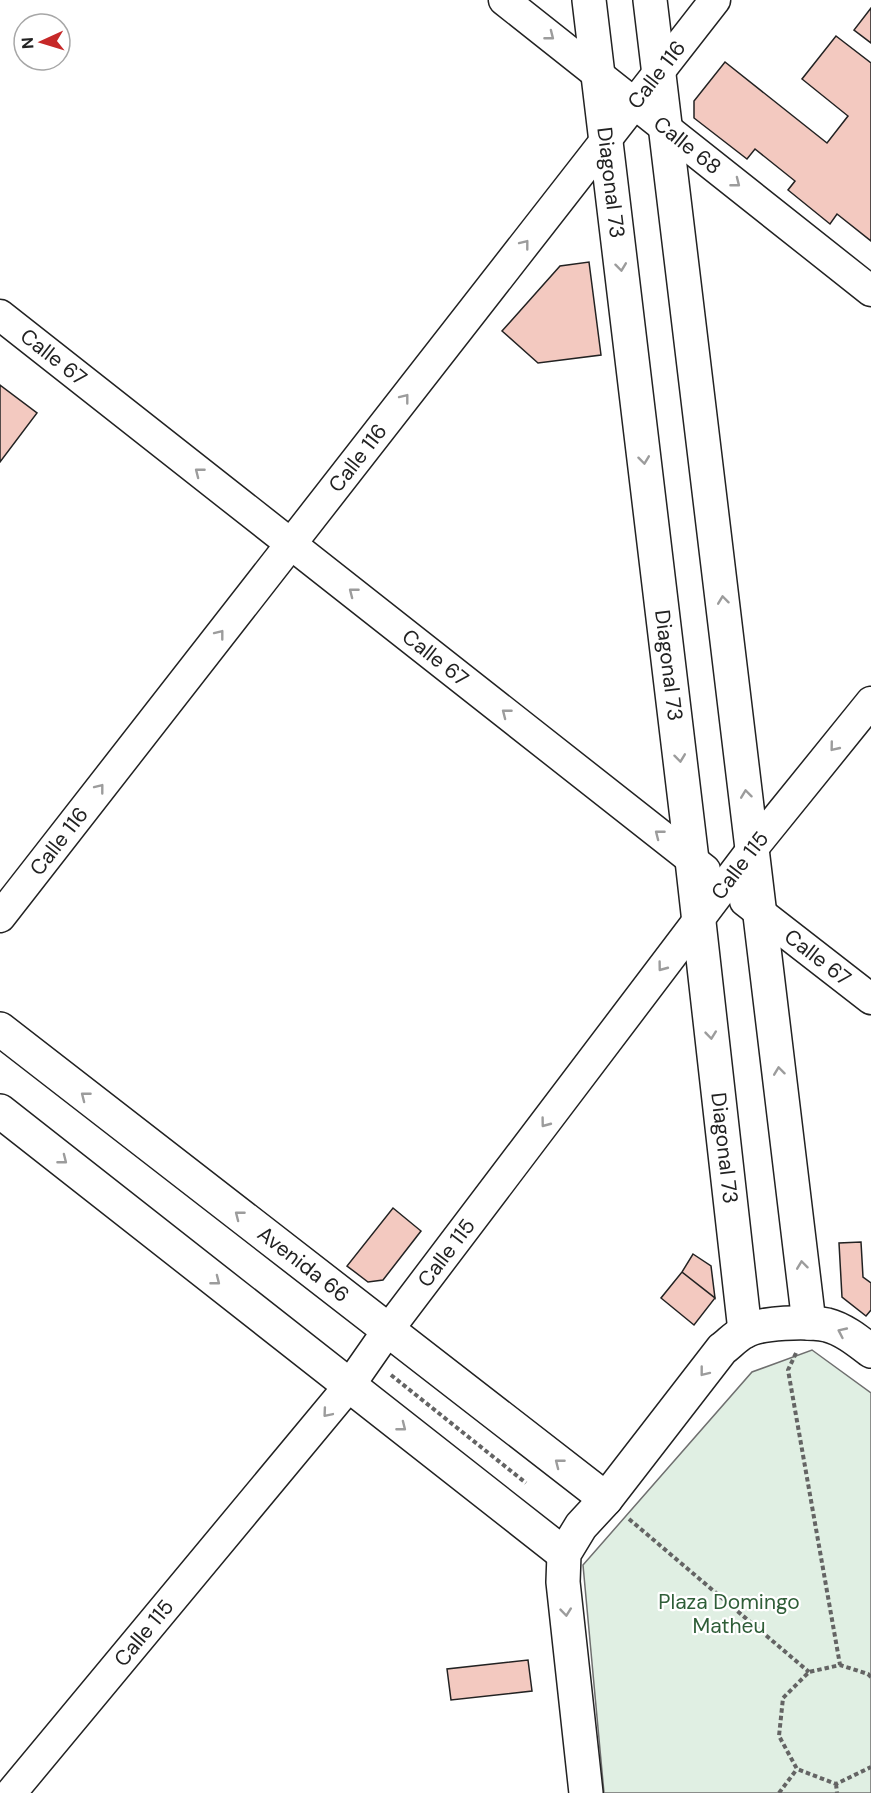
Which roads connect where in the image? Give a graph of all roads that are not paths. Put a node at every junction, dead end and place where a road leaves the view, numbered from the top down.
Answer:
1 (504, 0) edge
2 (589, 0) edge
3 (650, 0) edge
4 (715, 0) edge
5 (659, 72) junction
6 (598, 74) junction
7 (634, 104) junction
8 (665, 128) junction
9 (606, 140) junction
10 (871, 291) edge
11 (0, 315) edge
12 (291, 544) junction
13 (871, 702) edge
14 (753, 848) junction
15 (692, 860) junction
16 (725, 885) junction
17 (760, 913) junction
18 (0, 917) edge
19 (698, 919) junction
20 (871, 999) edge
21 (0, 1029) edge
22 (0, 1111) edge
23 (809, 1323) junction
24 (388, 1330) junction
25 (745, 1331) junction
26 (871, 1351) edge
27 (349, 1386) junction
28 (606, 1499) junction
29 (564, 1554) junction
30 (11, 1793) edge
31 (586, 1793) edge

1 -> 6 street, Calle 68
2 - 6 main road, Diagonal 73
3 - 5 main road
4 - 5 street, Calle 116
5 - 7 street, Calle 116
5 - 8 main road
6 - 7 street, Calle 68
6 - 9 main road, Diagonal 73
7 - 8 street, Calle 68
7 - 9 street, Calle 116
8 -> 10 street, Calle 68
14 -> 8 main road
12 -> 9 street, Calle 116
9 -> 15 main road, Diagonal 73
12 -> 11 street, Calle 67
15 -> 12 street, Calle 67
18 -> 12 street, Calle 116
13 -> 14 street, Calle 115
14 - 16 street, Calle 115
14 - 17 main road
15 - 16 street, Calle 67
15 - 19 main road, Diagonal 73
16 - 17 street, Calle 67
16 - 19 street, Calle 115
17 - 20 street, Calle 67
23 -> 17 main road
19 -> 24 street, Calle 115
19 -> 25 main road, Diagonal 73
24 -> 21 main road, Avenida 66
22 -> 27 main road
23 - 25 main road
26 -> 23 main road
24 - 27 street, Calle 115
28 -> 24 main road, Avenida 66
25 -> 28 main road
27 -> 29 main road
27 -> 30 street, Calle 115
28 - 29 main road
29 -> 31 main road

